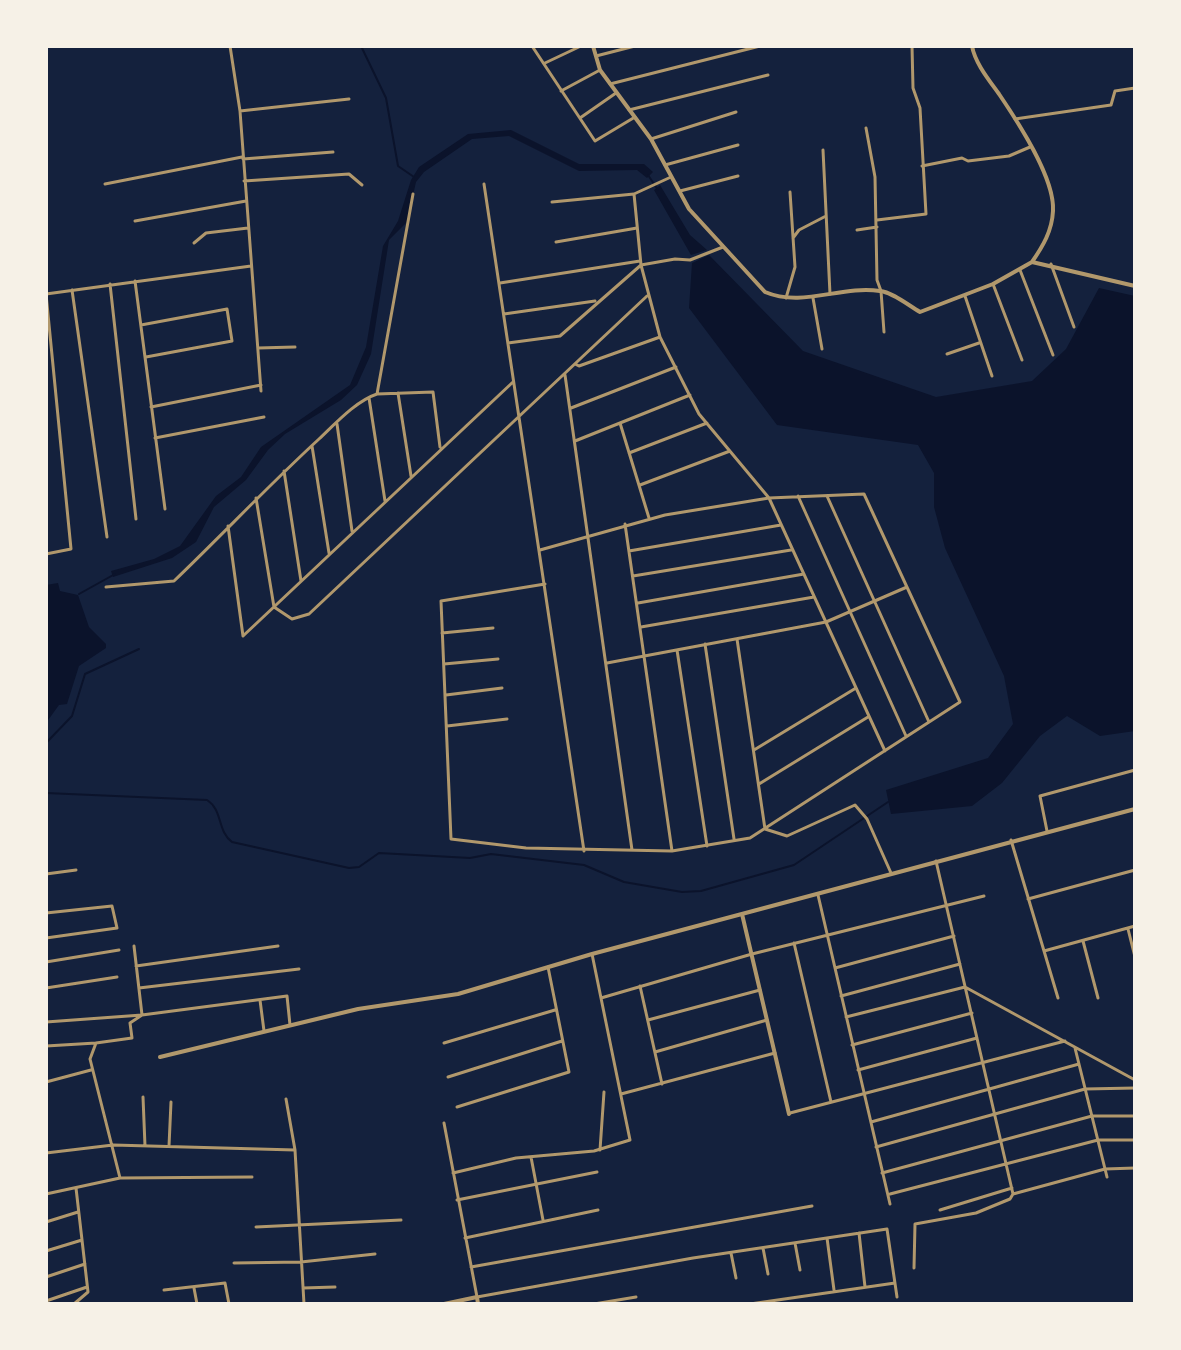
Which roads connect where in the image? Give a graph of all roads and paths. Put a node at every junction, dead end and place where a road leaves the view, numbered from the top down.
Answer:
1 (230, 46) edge
2 (532, 46) edge
3 (581, 46) edge
4 (593, 46) edge
5 (635, 46) edge
6 (760, 46) edge
7 (912, 46) edge
8 (972, 46) edge
9 (596, 56) junction
10 (543, 64) junction
11 (600, 70) junction
12 (768, 75) dead end
13 (610, 84) junction
14 (1135, 88) edge
15 (561, 91) junction
16 (616, 93) junction
17 (349, 99) dead end
18 (629, 110) junction
19 (240, 111) junction
20 (736, 112) dead end
21 (635, 117) junction
22 (580, 118) junction
23 (1015, 119) junction
24 (866, 128) dead end
25 (651, 139) junction
26 (738, 145) dead end
27 (1030, 147) junction
28 (823, 150) dead end
29 (333, 152) dead end
30 (242, 158) junction
31 (665, 165) junction
32 (922, 166) junction
33 (738, 176) dead end
34 (672, 177) junction
35 (244, 181) junction
36 (105, 184) dead end
37 (484, 184) dead end
38 (362, 185) dead end
39 (680, 191) junction
40 (790, 192) dead end
41 (413, 194) dead end
42 (634, 194) junction
43 (246, 201) junction
44 (552, 202) dead end
45 (827, 216) junction
46 (877, 220) junction
47 (135, 221) dead end
48 (877, 227) junction
49 (248, 228) junction
50 (637, 228) junction
51 (857, 230) dead end
52 (793, 238) junction
53 (556, 242) dead end
54 (194, 243) dead end
55 (723, 247) junction
56 (1032, 262) junction
57 (641, 263) junction
58 (1051, 264) junction
59 (251, 266) junction
60 (1020, 270) junction
61 (135, 281) junction
62 (500, 283) junction
63 (110, 284) junction
64 (993, 284) junction
65 (1135, 286) edge
66 (72, 290) junction
67 (881, 291) junction
68 (46, 294) edge
69 (964, 295) junction
70 (647, 296) junction
71 (830, 296) junction
72 (786, 298) junction
73 (813, 298) junction
74 (596, 301) junction
75 (504, 314) junction
76 (141, 325) junction
77 (1074, 327) dead end
78 (884, 332) dead end
79 (660, 337) junction
80 (508, 343) junction
81 (979, 343) junction
82 (295, 347) dead end
83 (258, 348) junction
84 (822, 349) dead end
85 (947, 354) dead end
86 (1053, 355) dead end
87 (144, 358) junction
88 (1022, 360) dead end
89 (575, 364) junction
90 (676, 367) junction
91 (565, 375) junction
92 (992, 376) dead end
93 (513, 382) junction
94 (261, 385) junction
95 (261, 391) dead end
96 (398, 393) junction
97 (377, 394) junction
98 (690, 395) junction
99 (368, 397) junction
100 (151, 407) junction
101 (570, 408) junction
102 (264, 417) dead end
103 (517, 418) junction
104 (337, 423) junction
105 (620, 423) junction
106 (707, 423) junction
107 (155, 438) junction
108 (575, 441) junction
109 (312, 445) junction
110 (441, 449) junction
111 (730, 451) junction
112 (629, 453) junction
113 (284, 471) junction
114 (411, 476) junction
115 (639, 486) junction
116 (798, 496) junction
117 (827, 496) junction
118 (256, 498) junction
119 (769, 498) junction
120 (385, 501) junction
121 (165, 509) dead end
122 (649, 518) junction
123 (136, 519) dead end
124 (625, 524) junction
125 (781, 525) junction
126 (228, 526) junction
127 (352, 531) junction
128 (590, 534) junction
129 (107, 537) dead end
130 (540, 550) junction
131 (793, 550) junction
132 (629, 551) junction
133 (329, 553) junction
134 (46, 554) edge
135 (804, 574) junction
136 (633, 576) junction
137 (301, 581) junction
138 (545, 584) junction
139 (106, 587) dead end
140 (907, 587) junction
141 (814, 597) junction
142 (873, 602) junction
143 (636, 603) junction
144 (274, 607) junction
145 (850, 612) junction
146 (826, 622) junction
147 (640, 627) junction
148 (493, 628) dead end
149 (442, 633) junction
150 (737, 639) junction
151 (705, 644) junction
152 (677, 650) junction
153 (644, 656) junction
154 (498, 659) dead end
155 (607, 663) junction
156 (444, 664) junction
157 (502, 688) dead end
158 (856, 688) junction
159 (445, 695) junction
160 (869, 716) junction
161 (507, 719) dead end
162 (929, 722) junction
163 (446, 726) junction
164 (907, 737) junction
165 (754, 750) junction
166 (885, 751) junction
167 (1135, 770) edge
168 (759, 784) junction
169 (1135, 809) edge
170 (765, 829) junction
171 (1047, 831) junction
172 (734, 840) junction
173 (1011, 840) junction
174 (707, 846) junction
175 (632, 850) junction
176 (584, 851) junction
177 (672, 851) junction
178 (936, 861) junction
179 (76, 870) dead end
180 (1135, 870) edge
181 (46, 874) edge
182 (891, 874) junction
183 (818, 895) junction
184 (984, 896) dead end
185 (1028, 899) junction
186 (946, 905) junction
187 (46, 913) edge
188 (742, 914) junction
189 (1135, 926) edge
190 (1128, 929) junction
191 (827, 935) junction
192 (954, 936) junction
193 (46, 938) edge
194 (1083, 941) junction
195 (794, 943) junction
196 (134, 946) dead end
197 (278, 946) dead end
198 (119, 950) dead end
199 (1044, 951) junction
200 (592, 954) junction
201 (752, 954) junction
202 (1135, 957) edge
203 (46, 962) edge
204 (960, 964) junction
205 (136, 966) junction
206 (548, 967) junction
207 (835, 968) junction
208 (299, 969) dead end
209 (117, 977) dead end
210 (640, 986) junction
211 (965, 987) junction
212 (46, 988) edge
213 (139, 988) junction
214 (760, 990) junction
215 (841, 996) junction
216 (601, 998) junction
217 (1058, 998) dead end
218 (1098, 998) dead end
219 (260, 1000) junction
220 (557, 1009) junction
221 (972, 1013) junction
222 (142, 1015) junction
223 (846, 1017) junction
224 (648, 1020) junction
225 (767, 1020) junction
226 (46, 1022) edge
227 (290, 1025) junction
228 (264, 1031) junction
229 (977, 1038) junction
230 (562, 1041) junction
231 (1065, 1041) junction
232 (96, 1043) junction
233 (444, 1043) dead end
234 (852, 1045) junction
235 (46, 1046) edge
236 (1075, 1048) junction
237 (655, 1052) junction
238 (775, 1053) junction
239 (160, 1057) dead end
240 (982, 1062) junction
241 (1079, 1064) junction
242 (91, 1070) junction
243 (858, 1070) junction
244 (448, 1077) dead end
245 (1135, 1080) edge
246 (46, 1082) edge
247 (662, 1084) junction
248 (1135, 1088) edge
249 (1085, 1089) junction
250 (989, 1090) junction
251 (604, 1092) dead end
252 (621, 1094) junction
253 (864, 1094) junction
254 (143, 1097) dead end
255 (286, 1099) dead end
256 (171, 1102) dead end
257 (831, 1102) junction
258 (457, 1107) dead end
259 (789, 1114) joint
260 (994, 1114) junction
261 (1092, 1116) junction
262 (1135, 1116) edge
263 (870, 1122) junction
264 (444, 1123) dead end
265 (1098, 1140) junction
266 (1135, 1140) edge
267 (999, 1141) junction
268 (113, 1145) junction
269 (169, 1146) junction
270 (145, 1147) junction
271 (876, 1147) junction
272 (295, 1150) junction
273 (600, 1150) junction
274 (46, 1153) edge
275 (531, 1157) junction
276 (1006, 1166) junction
277 (1135, 1168) edge
278 (1105, 1169) junction
279 (597, 1172) dead end
280 (453, 1173) junction
281 (882, 1173) junction
282 (252, 1177) dead end
283 (1107, 1177) dead end
284 (120, 1178) junction
285 (536, 1184) junction
286 (76, 1188) junction
287 (1012, 1188) junction
288 (46, 1194) edge
289 (888, 1194) junction
290 (1013, 1194) junction
291 (457, 1200) junction
292 (890, 1204) dead end
293 (812, 1206) dead end
294 (598, 1210) dead end
295 (940, 1210) dead end
296 (78, 1212) junction
297 (401, 1220) dead end
298 (543, 1221) junction
299 (46, 1222) edge
300 (256, 1227) dead end
301 (297, 1227) junction
302 (859, 1233) junction
303 (465, 1238) junction
304 (827, 1238) junction
305 (82, 1240) junction
306 (795, 1243) junction
307 (763, 1248) junction
308 (46, 1251) edge
309 (731, 1253) junction
310 (375, 1254) dead end
311 (301, 1262) junction
312 (234, 1263) dead end
313 (85, 1264) junction
314 (471, 1267) junction
315 (914, 1268) dead end
316 (800, 1270) dead end
317 (768, 1274) dead end
318 (46, 1277) edge
319 (736, 1278) dead end
320 (895, 1283) junction
321 (87, 1287) junction
322 (193, 1287) junction
323 (335, 1287) dead end
324 (865, 1287) junction
325 (301, 1289) junction
326 (164, 1290) dead end
327 (834, 1291) junction
328 (477, 1297) junction
329 (636, 1297) dead end
330 (897, 1297) dead end
331 (46, 1301) edge
332 (74, 1304) edge
333 (197, 1304) edge
334 (229, 1304) edge
335 (304, 1304) edge
336 (444, 1304) edge
337 (478, 1304) edge
338 (594, 1304) edge
339 (750, 1304) edge

1 - 19 street
2 - 10 street
3 - 10 street
4 - 9 street
5 - 9 street
6 - 13 street
7 - 32 street
8 - 23 street
9 - 11 street
10 - 15 street
11 - 13 street
11 - 15 street
12 - 18 street
13 - 16 street
14 - 23 street
15 - 22 street
16 - 18 street
16 - 22 street
17 - 19 street
18 - 21 street
19 - 30 street
20 - 25 street
21 - 22 street
21 - 25 street
23 - 27 street
24 - 46 street
25 - 31 street
26 - 31 street
27 - 32 street
27 - 56 street
28 - 45 street
29 - 30 street
30 - 35 street
30 - 36 street
31 - 34 street
32 - 46 street
33 - 39 street
34 - 39 street
34 - 42 street
35 - 38 street
35 - 43 street
37 - 62 street
39 - 55 street
40 - 52 street
41 - 97 street
42 - 44 street
42 - 50 street
43 - 47 street
43 - 49 street
45 - 52 street
45 - 71 street
46 - 48 street
48 - 51 street
48 - 67 street
49 - 54 street
49 - 59 street
50 - 53 street
50 - 57 street
52 - 72 street
55 - 57 street
55 - 72 street
56 - 58 street
56 - 60 street
57 - 62 street
57 - 70 street
57 - 74 street
58 - 65 street
58 - 77 street
59 - 61 street
59 - 83 street
60 - 64 street
60 - 86 street
61 - 63 street
61 - 76 street
62 - 75 street
63 - 66 street
63 - 123 street
64 - 69 street
64 - 88 street
66 - 68 street
66 - 129 street
67 - 69 street
67 - 71 street
67 - 78 street
68 - 134 street
69 - 81 street
70 - 79 street
70 - 89 street
71 - 73 street
72 - 73 street
73 - 84 street
74 - 75 street
74 - 80 street
75 - 80 street
76 - 87 street
76 - 87 street
79 - 89 street
79 - 90 street
80 - 93 street
81 - 85 street
81 - 92 street
82 - 83 street
83 - 94 street
87 - 100 street
89 - 91 street
90 - 98 street
90 - 101 street
91 - 101 street
91 - 103 street
93 - 103 street
93 - 110 street
94 - 95 street
94 - 100 street
96 - 97 street
96 - 110 street
96 - 114 street
97 - 99 street
98 - 105 street
98 - 106 street
99 - 104 street
99 - 120 street
100 - 107 street
101 - 108 street
102 - 107 street
103 - 130 street
103 - 144 street
104 - 109 street
104 - 127 street
105 - 108 street
105 - 112 street
106 - 111 street
106 - 112 street
107 - 121 street
108 - 128 street
109 - 113 street
109 - 133 street
110 - 114 street
111 - 115 street
111 - 119 street
112 - 115 street
113 - 118 street
113 - 137 street
114 - 120 street
115 - 122 street
116 - 117 street
116 - 119 street
116 - 145 street
117 - 140 street
117 - 142 street
118 - 126 street
118 - 144 street
119 - 122 street
119 - 125 street
120 - 127 street
122 - 124 street
124 - 128 street
124 - 132 street
125 - 131 street
125 - 132 street
126 - 139 street
126 - 144 street
127 - 133 street
128 - 130 street
128 - 155 street
130 - 138 street
131 - 135 street
131 - 136 street
132 - 136 street
133 - 137 street
135 - 141 street
135 - 143 street
136 - 143 street
137 - 144 street
138 - 149 street
138 - 176 street
140 - 142 street
140 - 162 street
141 - 146 street
141 - 147 street
142 - 145 street
142 - 162 street
143 - 147 street
145 - 146 street
145 - 164 street
146 - 150 street
146 - 158 street
147 - 153 street
148 - 149 street
149 - 156 street
150 - 151 street
150 - 165 street
151 - 152 street
151 - 172 street
152 - 153 street
152 - 174 street
153 - 155 street
153 - 177 street
154 - 156 street
155 - 175 street
156 - 159 street
157 - 159 street
158 - 160 street
158 - 165 street
159 - 163 street
160 - 166 street
160 - 168 street
161 - 163 street
162 - 164 street
163 - 176 street
164 - 166 street
165 - 168 street
166 - 170 street
167 - 171 street
168 - 170 street
169 - 171 street
170 - 172 street
170 - 182 street
171 - 173 street
172 - 174 street
173 - 178 street
173 - 185 street
174 - 177 street
175 - 176 street
175 - 177 street
178 - 182 street
178 - 186 street
179 - 181 street
180 - 185 street
182 - 183 street
183 - 188 street
183 - 191 street
184 - 186 street
185 - 199 street
186 - 191 street
186 - 192 street
187 - 193 street
188 - 200 street
188 - 201 street
189 - 190 street
190 - 194 street
190 - 202 street
191 - 195 street
191 - 207 street
192 - 204 street
192 - 207 street
194 - 199 street
194 - 218 street
195 - 201 street
195 - 257 street
196 - 205 street
197 - 205 street
198 - 203 street
199 - 217 street
200 - 206 street
200 - 216 street
201 - 210 street
201 - 214 street
204 - 211 street
204 - 215 street
205 - 213 street
206 - 220 street
206 - 227 street
207 - 215 street
208 - 213 street
209 - 212 street
210 - 216 street
210 - 224 street
211 - 221 street
211 - 223 street
211 - 231 street
213 - 222 street
214 - 224 street
214 - 225 street
215 - 223 street
216 - 252 street
219 - 222 street
219 - 227 street
219 - 228 street
220 - 230 street
220 - 233 street
221 - 229 street
221 - 234 street
222 - 226 street
222 - 232 street
223 - 234 street
224 - 237 street
225 - 237 street
225 - 238 street
227 - 228 street
228 - 239 street
229 - 240 street
229 - 243 street
230 - 244 street
230 - 258 street
231 - 236 street
231 - 240 street
232 - 235 street
232 - 242 street
234 - 243 street
236 - 241 street
236 - 245 street
237 - 247 street
238 - 247 street
238 - 259 street
240 - 250 street
240 - 253 street
241 - 249 street
241 - 250 street
242 - 246 street
242 - 268 street
243 - 253 street
247 - 252 street
248 - 249 street
249 - 260 street
249 - 261 street
250 - 260 street
250 - 263 street
251 - 273 street
252 - 273 street
253 - 257 street
253 - 263 street
254 - 270 street
255 - 272 street
256 - 269 street
257 - 259 street
260 - 267 street
260 - 271 street
261 - 262 street
261 - 265 street
261 - 267 street
263 - 271 street
264 - 280 street
265 - 266 street
265 - 276 street
265 - 278 street
267 - 276 street
267 - 281 street
268 - 270 street
268 - 274 street
268 - 284 street
269 - 270 street
269 - 272 street
271 - 281 street
272 - 301 street
273 - 275 street
275 - 280 street
275 - 285 street
276 - 287 street
276 - 289 street
277 - 278 street
278 - 283 street
278 - 290 street
279 - 285 street
280 - 291 street
281 - 289 street
282 - 284 street
284 - 286 street
285 - 291 street
285 - 298 street
286 - 288 street
286 - 296 street
287 - 290 street
287 - 295 street
289 - 292 street
290 - 315 street
291 - 303 street
293 - 314 street
294 - 298 street
296 - 299 street
296 - 305 street
297 - 301 street
298 - 303 street
300 - 301 street
301 - 311 street
302 - 304 street
302 - 320 street
302 - 324 street
303 - 314 street
304 - 306 street
304 - 327 street
305 - 308 street
305 - 313 street
306 - 307 street
306 - 316 street
307 - 309 street
307 - 317 street
309 - 319 street
309 - 328 street
310 - 311 street
311 - 312 street
311 - 325 street
313 - 318 street
313 - 321 street
314 - 328 street
320 - 324 street
320 - 330 street
321 - 331 street
321 - 332 street
322 - 326 street
322 - 333 street
322 - 334 street
323 - 325 street
324 - 327 street
325 - 335 street
327 - 339 street
328 - 336 street
328 - 337 street
329 - 338 street

